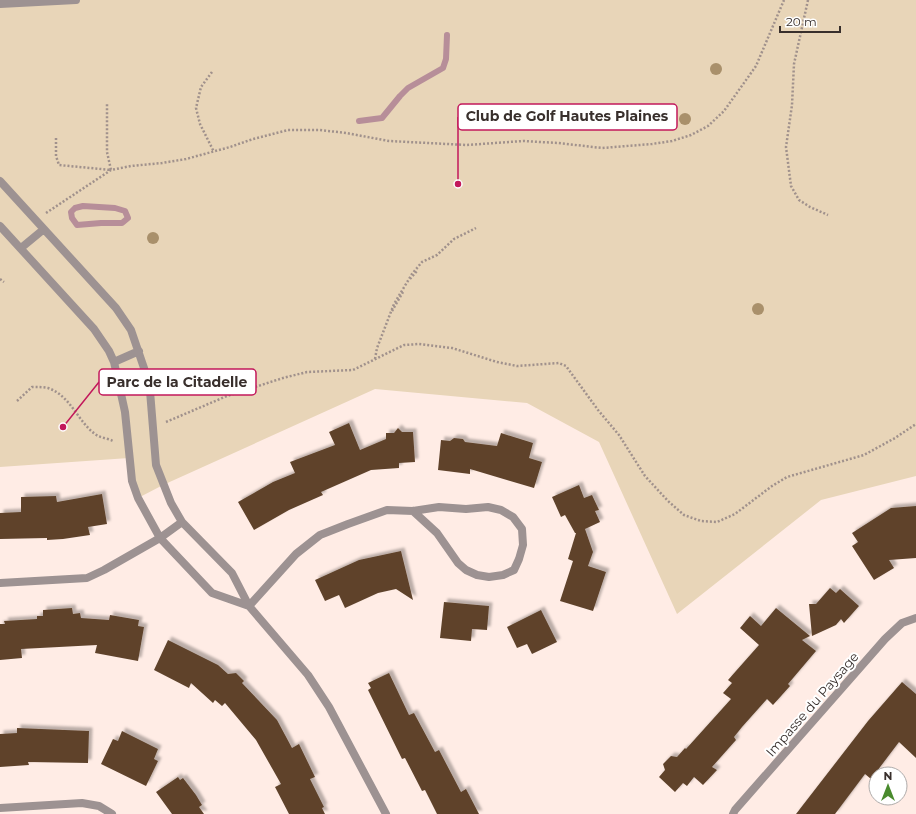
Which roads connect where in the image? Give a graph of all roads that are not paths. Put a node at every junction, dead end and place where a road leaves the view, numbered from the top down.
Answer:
1 (76, 0) edge
2 (0, 4) edge
3 (0, 181) edge
4 (0, 226) edge
5 (44, 229) junction
6 (21, 248) junction
7 (139, 351) junction
8 (114, 362) junction
9 (413, 511) junction
10 (182, 522) junction
11 (160, 538) junction
12 (0, 583) edge
13 (248, 606) junction
14 (916, 618) edge
15 (0, 808) edge
16 (112, 814) edge
17 (386, 814) edge
18 (733, 814) edge

1 - 2 street
3 - 5 street
4 - 6 street
5 - 6 street
5 - 7 street
6 - 8 street
7 - 8 street
7 - 10 street
8 - 11 street
9 - 9 street
9 - 13 street
10 - 11 street
10 - 13 street
11 - 12 street
11 - 13 street
13 - 17 street
14 - 18 street, Impasse du Paysage
15 - 16 street

